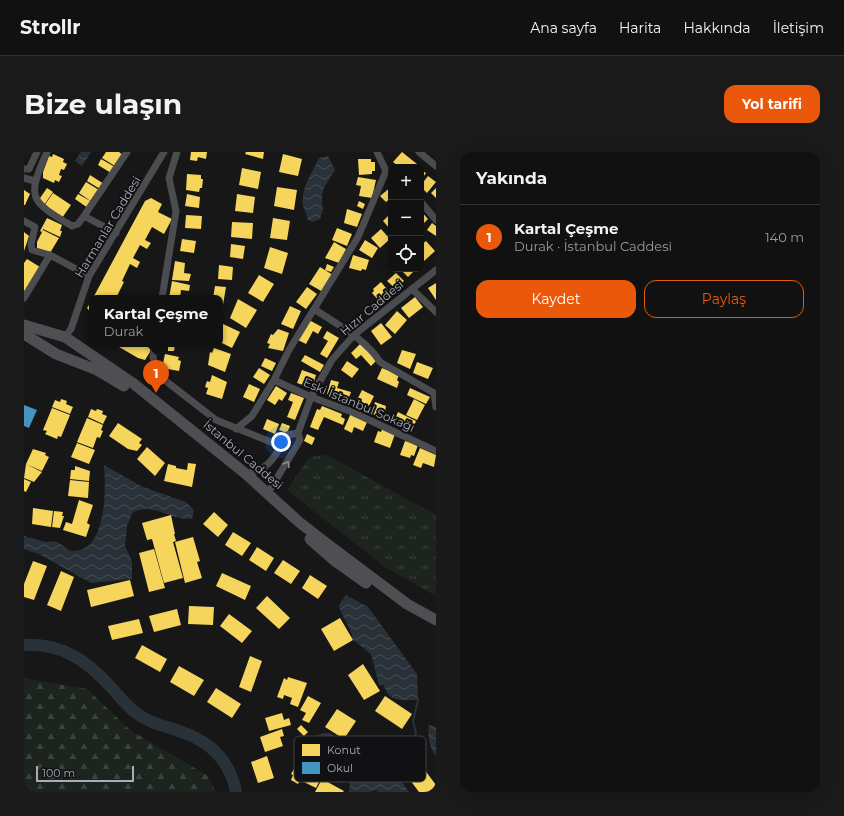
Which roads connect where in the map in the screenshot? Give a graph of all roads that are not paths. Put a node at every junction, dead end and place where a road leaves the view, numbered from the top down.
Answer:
1 (37, 152) edge
2 (47, 152) edge
3 (127, 152) edge
4 (164, 152) edge
5 (177, 152) edge
6 (377, 152) edge
7 (419, 152) edge
8 (436, 166) edge
9 (24, 169) edge
10 (388, 172) edge
11 (24, 178) edge
12 (35, 180) junction
13 (424, 206) edge
14 (84, 216) junction
15 (436, 220) edge
16 (24, 221) edge
17 (116, 233) junction
18 (50, 256) junction
19 (436, 270) edge
20 (89, 276) junction
21 (412, 289) junction
22 (162, 295) edge
23 (24, 298) edge
24 (314, 309) junction
25 (436, 312) edge
26 (24, 325) edge
27 (24, 334) edge
28 (354, 335) junction
29 (65, 337) junction
30 (154, 347) edge
31 (54, 353) junction
32 (99, 366) junction
33 (274, 380) junction
34 (312, 398) junction
35 (436, 407) edge
36 (236, 429) junction
37 (298, 433) junction
38 (281, 446) junction
39 (436, 451) edge
40 (246, 474) junction
41 (266, 496) junction
42 (406, 608) junction
43 (436, 620) edge
44 (436, 625) edge

1 - 9 street
2 - 12 street
3 - 14 street
4 - 17 street, Harmanlar Caddesi
5 - 22 street
6 - 10 street
7 - 8 street
10 - 24 street
11 - 12 street
12 - 14 street
13 - 15 street
14 - 17 street
16 - 18 street
17 - 20 street, Harmanlar Caddesi
18 - 20 street
18 - 23 street
19 - 21 street, Hızır Caddesi
20 - 29 street, Harmanlar Caddesi
21 - 25 street
21 - 28 street, Hızır Caddesi
24 - 28 street
24 - 33 street
26 - 29 main road, İstanbul Caddesi
27 - 31 main road, İstanbul Caddesi
28 - 34 street, Hızır Caddesi
28 - 35 street
29 - 31 main road
29 - 32 main road, İstanbul Caddesi
30 - 36 street
31 - 32 main road, İstanbul Caddesi
32 - 40 main road, İstanbul Caddesi
32 - 41 main road, İstanbul Caddesi
33 - 34 street, Eski İstanbul Sokağı
33 - 36 street
34 - 37 street, Hızır Caddesi
34 - 39 street, Eski İstanbul Sokağı
36 - 38 street
37 - 38 street
41 -> 37 street, Hızır Caddesi
38 - 40 street
40 - 41 main road, İstanbul Caddesi
41 - 42 main road, İstanbul Caddesi
42 - 43 main road, İstanbul Caddesi
42 - 44 main road, İstanbul Caddesi

